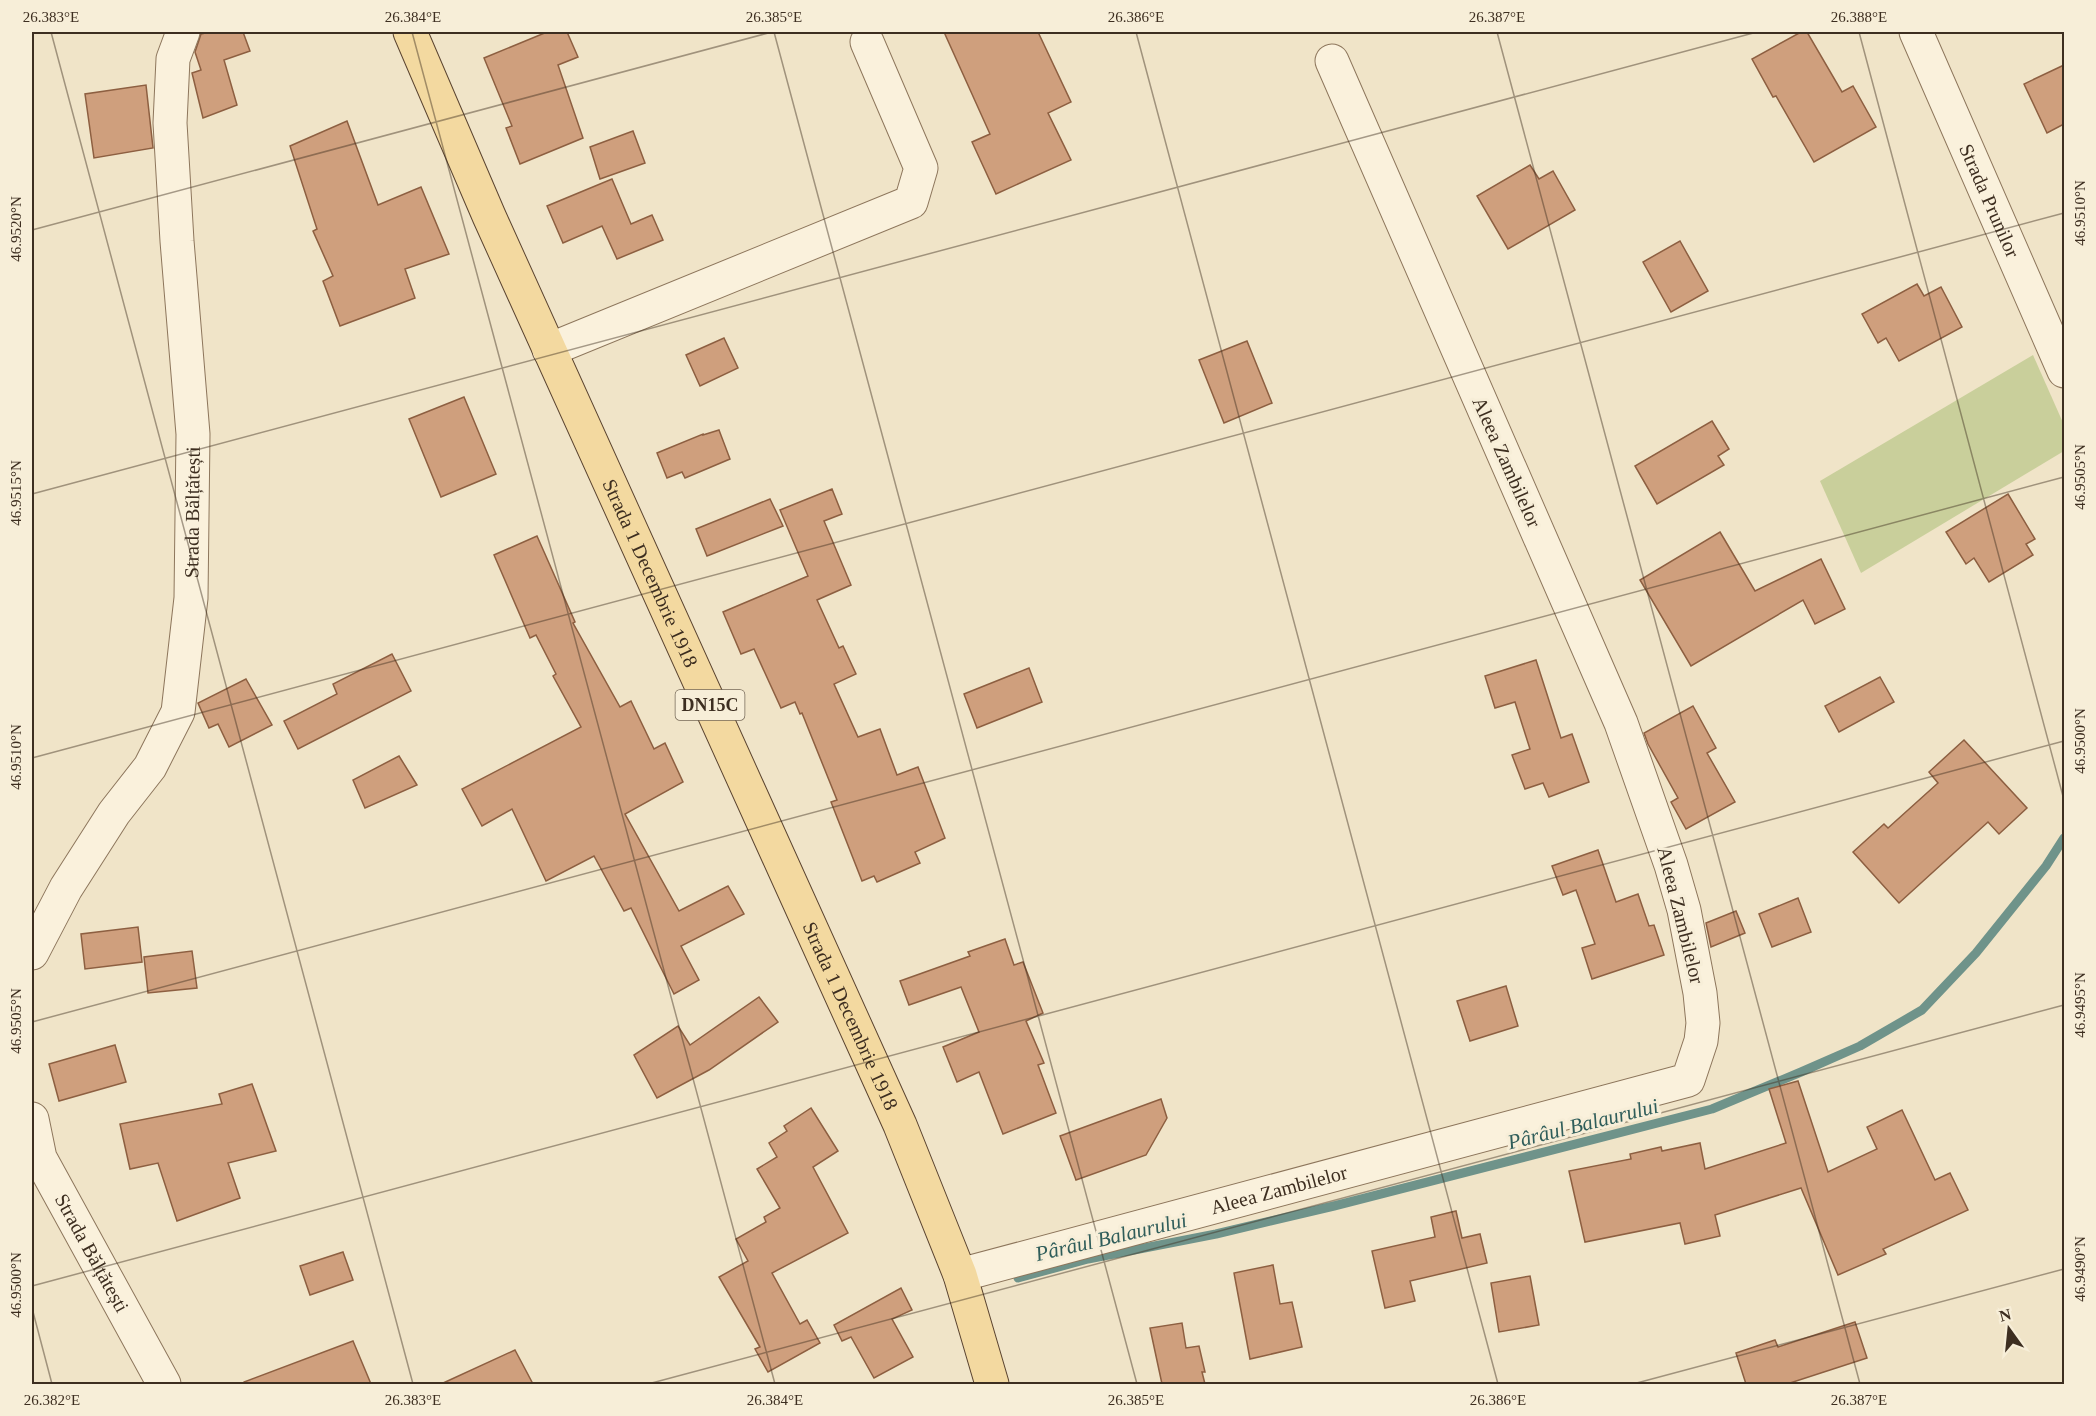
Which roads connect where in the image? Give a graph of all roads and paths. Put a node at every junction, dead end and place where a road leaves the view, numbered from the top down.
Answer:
1 (183, 32) edge
2 (410, 32) edge
3 (1916, 32) edge
4 (867, 42) dead end
5 (1332, 61) dead end
6 (549, 350) junction
7 (2064, 371) edge
8 (32, 952) edge
9 (32, 1119) edge
10 (960, 1275) junction
11 (164, 1384) edge
12 (992, 1384) edge

1 - 8 street, Strada Bălțătești
2 - 6 main road, Strada 1 Decembrie 1918 / DN15C
3 - 7 street, Strada Prunilor
4 - 6 street
5 - 10 street, Aleea Zambilelor
6 - 10 main road, Strada 1 Decembrie 1918 / DN15C
9 - 11 street, Strada Bălțătești
10 - 12 main road, Strada 1 Decembrie 1918 / DN15C

